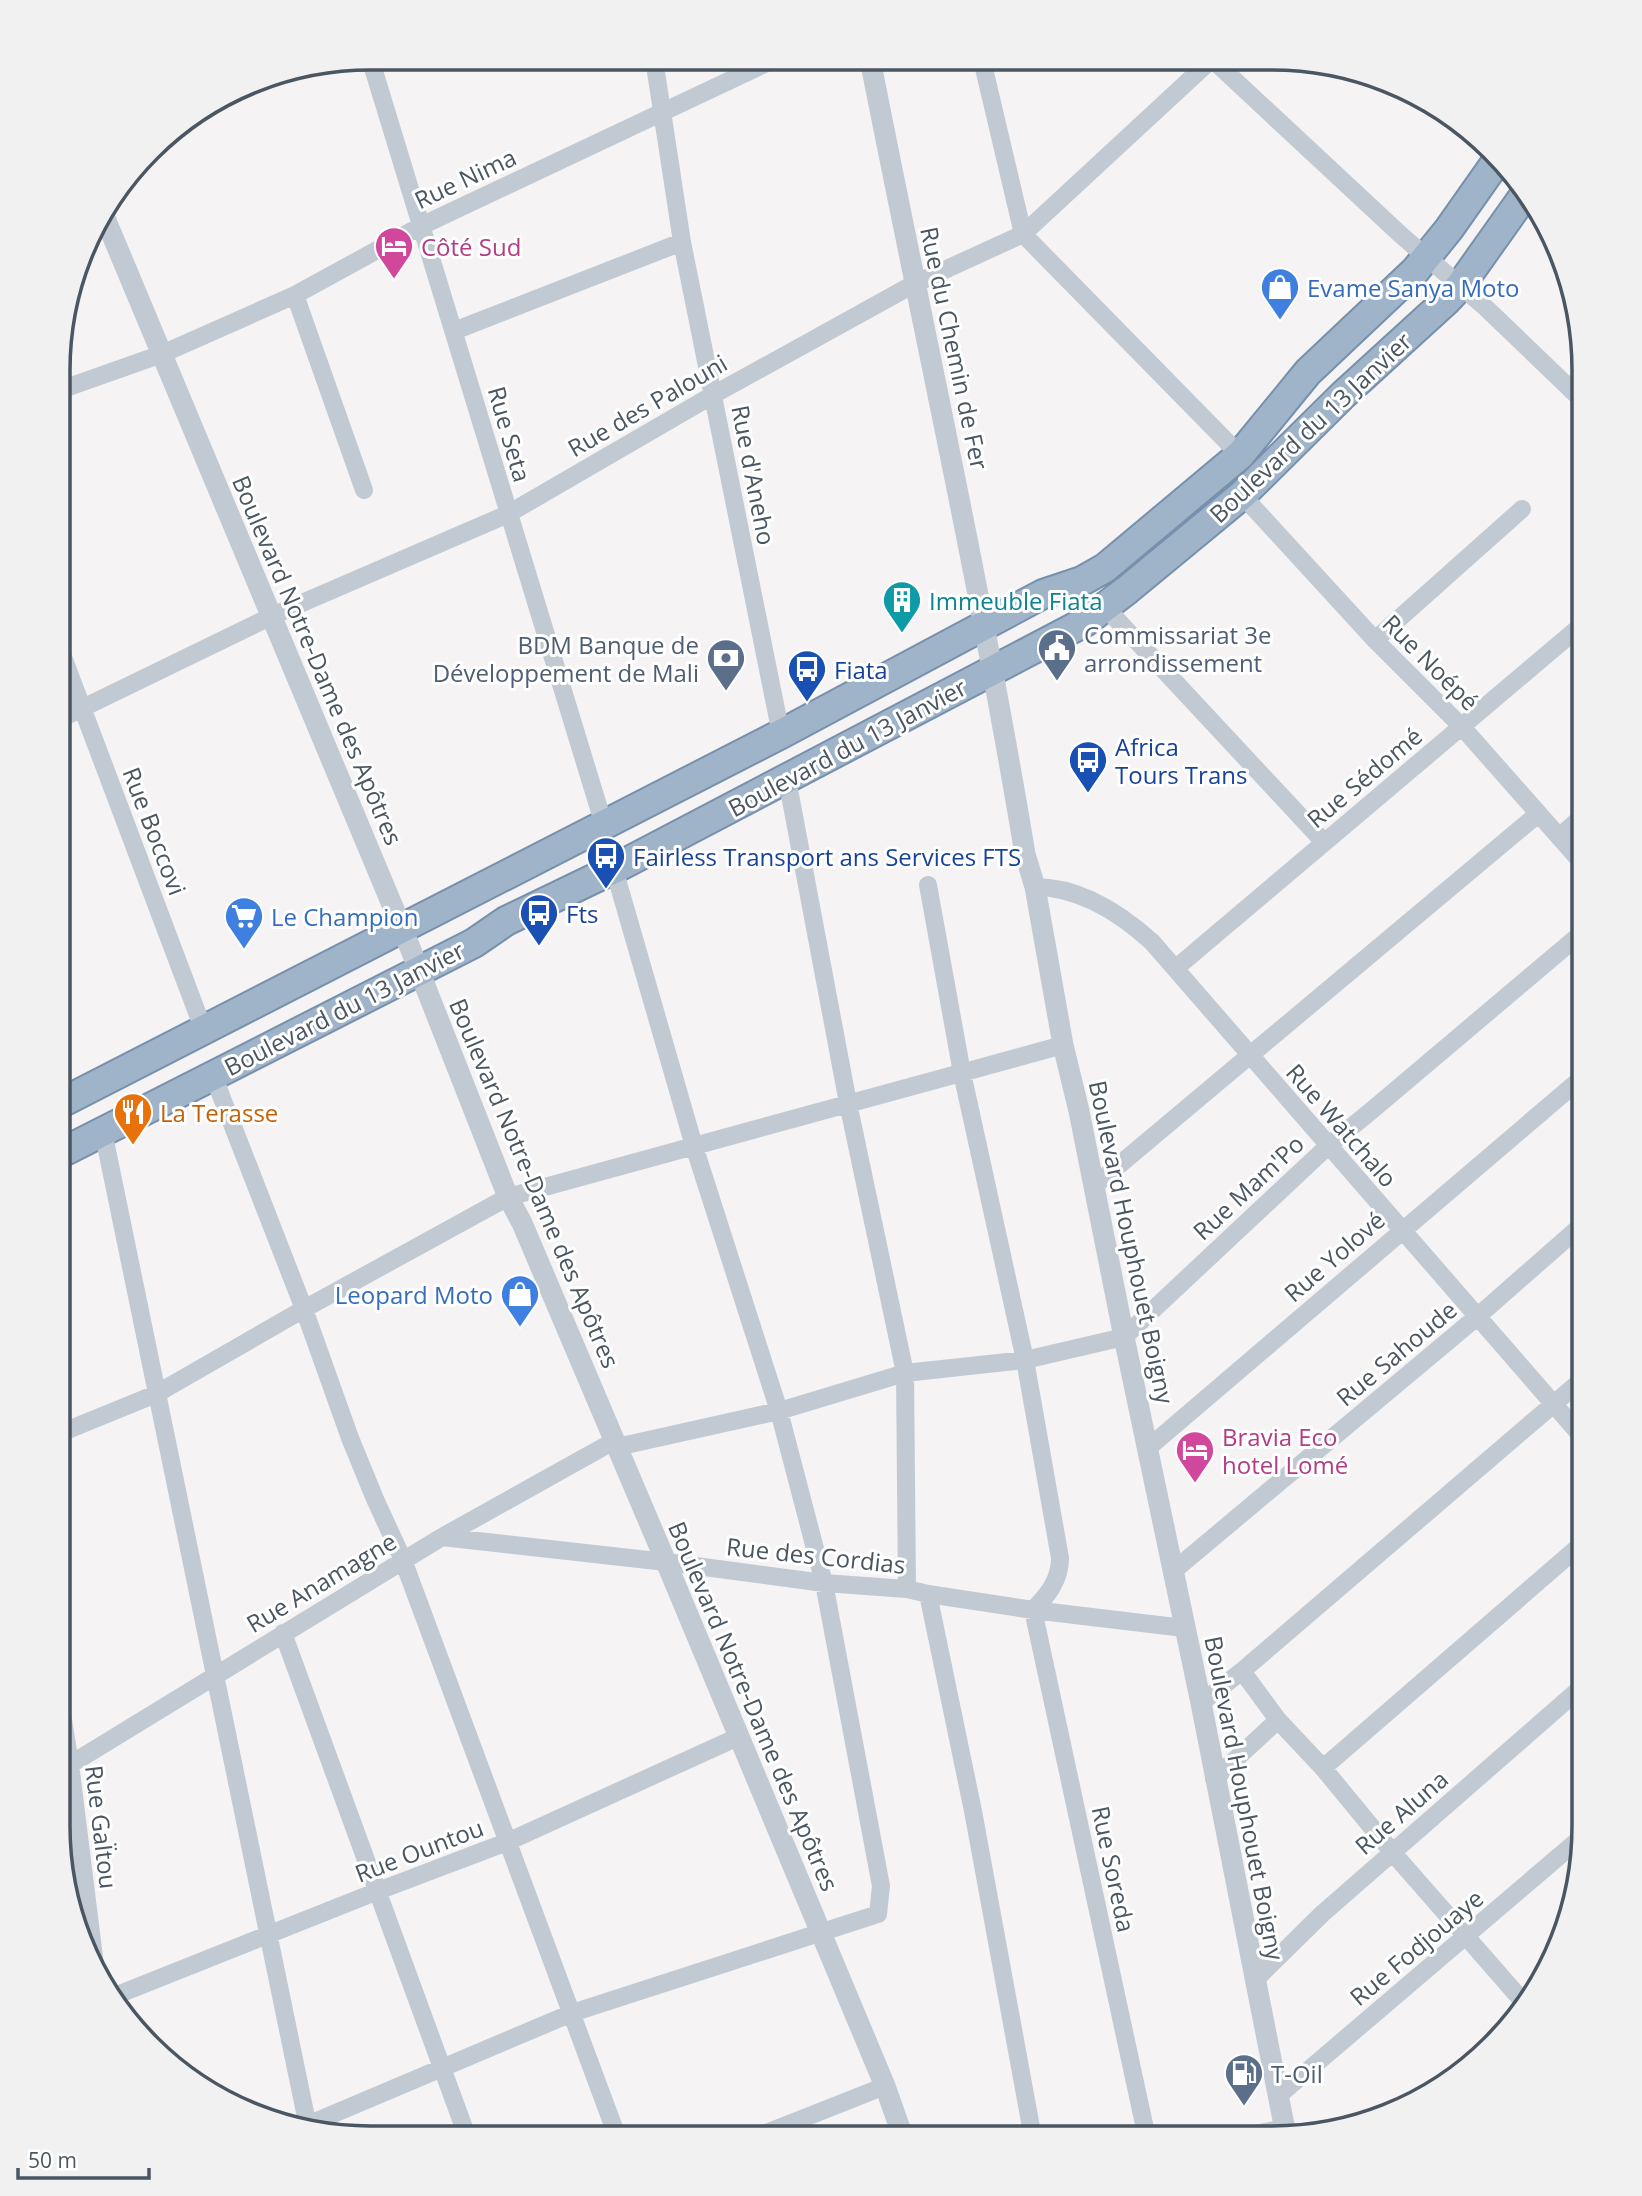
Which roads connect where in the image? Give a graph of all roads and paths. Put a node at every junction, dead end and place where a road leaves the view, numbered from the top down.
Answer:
1 (374, 70) edge
2 (655, 70) edge
3 (752, 70) edge
4 (872, 70) edge
5 (984, 70) edge
6 (1201, 70) edge
7 (1223, 70) edge
8 (661, 113) junction
9 (1494, 169) edge
10 (1518, 200) edge
11 (108, 225) edge
12 (421, 226) junction
13 (1023, 234) junction
14 (682, 242) junction
15 (1444, 272) junction
16 (914, 284) junction
17 (295, 295) junction
18 (454, 331) junction
19 (162, 354) junction
20 (70, 386) edge
21 (1572, 390) edge
22 (713, 395) junction
23 (1240, 455) junction
24 (364, 490) dead end
25 (1242, 495) junction
26 (1522, 509) dead end
27 (508, 514) junction
28 (1105, 608) junction
29 (272, 616) junction
30 (1572, 633) edge
31 (1375, 640) junction
32 (989, 647) junction
33 (70, 675) edge
34 (82, 707) junction
35 (70, 714) edge
36 (1462, 727) junction
37 (781, 734) junction
38 (787, 779) junction
39 (1538, 814) junction
40 (604, 825) junction
41 (1572, 826) edge
42 (1559, 837) junction
43 (1324, 842) junction
44 (1572, 852) edge
45 (614, 869) junction
46 (928, 885) dead end
47 (1035, 887) junction
48 (401, 929) junction
49 (1572, 941) edge
50 (1176, 968) junction
51 (419, 971) junction
52 (204, 1031) junction
53 (1063, 1045) junction
54 (1249, 1056) junction
55 (961, 1073) junction
56 (213, 1075) junction
57 (1572, 1086) edge
58 (70, 1098) edge
59 (848, 1103) junction
60 (103, 1131) junction
61 (694, 1146) junction
62 (1328, 1146) junction
63 (70, 1148) edge
64 (1094, 1186) junction
65 (508, 1197) junction
66 (1401, 1230) junction
67 (1572, 1234) edge
68 (304, 1309) junction
69 (1478, 1316) junction
70 (1124, 1337) junction
71 (1025, 1360) junction
72 (905, 1373) junction
73 (1572, 1388) edge
74 (156, 1394) junction
75 (1553, 1404) junction
76 (779, 1411) junction
77 (1572, 1425) edge
78 (70, 1429) edge
79 (616, 1444) junction
80 (1148, 1448) junction
81 (442, 1537) junction
82 (1572, 1552) edge
83 (403, 1560) junction
84 (666, 1562) junction
85 (1172, 1572) junction
86 (824, 1583) junction
87 (907, 1589) junction
88 (928, 1594) junction
89 (1033, 1610) junction
90 (1184, 1628) junction
91 (283, 1633) junction
92 (1242, 1671) junction
93 (216, 1675) junction
94 (1572, 1696) edge
95 (1201, 1703) junction
96 (1278, 1720) junction
97 (738, 1737) junction
98 (70, 1764) edge
99 (1323, 1768) junction
100 (1214, 1779) junction
101 (70, 1806) edge
102 (508, 1842) junction
103 (1571, 1846) edge
104 (1392, 1853) junction
105 (378, 1891) junction
106 (90, 1932) edge
107 (819, 1933) junction
108 (269, 1935) junction
109 (1466, 1937) junction
110 (1255, 1980) junction
111 (122, 1993) edge
112 (1518, 1996) edge
113 (572, 2013) junction
114 (442, 2068) junction
115 (885, 2086) junction
116 (1278, 2096) junction
117 (305, 2118) edge
118 (318, 2121) edge
119 (1285, 2125) edge
120 (463, 2126) edge
121 (613, 2126) edge
122 (784, 2126) edge
123 (899, 2126) edge
124 (1031, 2126) edge
125 (1144, 2126) edge

1 - 12 street, Rue Seta
2 - 8 street, Rue d'Aneho
3 - 8 street, Rue Nima
4 - 16 street, Rue du Chemin de Fer
5 - 13 street
6 - 13 street, Rue des Palouni
7 - 15 street
8 - 12 street, Rue Nima
8 - 14 street, Rue d'Aneho
9 - 15 highway, Boulevard du 13 Janvier
10 - 15 highway, Boulevard du 13 Janvier
11 - 19 street, Boulevard Notre-Dame des Apôtres
12 - 17 street, Rue Nima
12 - 18 street, Rue Seta
13 - 16 street, Rue des Palouni
13 - 23 street
14 - 18 street
14 - 22 street, Rue d'Aneho
15 - 21 street
15 - 23 highway, Boulevard du 13 Janvier
15 - 25 highway, Boulevard du 13 Janvier
16 - 22 street, Rue des Palouni
16 - 32 street, Rue du Chemin de Fer
17 - 19 street, Rue Nima
17 - 24 street
18 - 27 street, Rue Seta
19 - 20 street, Rue Nima
19 - 29 street, Boulevard Notre-Dame des Apôtres
22 - 27 street, Rue des Palouni
22 - 37 street, Rue d'Aneho
23 - 32 highway, Boulevard du 13 Janvier
25 - 28 highway, Boulevard du 13 Janvier
25 - 31 street, Rue Noépé
26 - 31 street
27 - 29 street, Rue des Palouni
27 - 40 street, Rue Seta
28 - 32 highway, Boulevard du 13 Janvier
28 - 43 street
29 - 34 street, Rue des Palouni
29 - 48 street, Boulevard Notre-Dame des Apôtres
30 - 36 street, Rue Sédomé
31 - 36 street, Rue Noépé
32 - 37 highway, Boulevard du 13 Janvier
32 - 38 highway, Boulevard du 13 Janvier
32 - 47 street, Boulevard Houphouet Boigny
33 - 34 street, Rue Boccovi
34 - 35 street, Rue des Palouni
34 - 52 street, Rue Boccovi
36 - 39 street, Rue Noépé
36 - 43 street, Rue Sédomé
37 - 40 highway, Boulevard du 13 Janvier
38 - 45 highway, Boulevard du 13 Janvier
38 - 59 street
39 - 42 street, Rue Noépé
39 - 54 street
40 - 48 highway, Boulevard du 13 Janvier
41 - 42 street
42 - 44 street, Rue Noépé
43 - 50 street, Rue Sédomé
45 - 51 highway, Boulevard du 13 Janvier
45 - 61 street
46 - 55 street
47 - 50 street, Rue Watchalo
47 - 53 street, Boulevard Houphouet Boigny
48 - 51 street, Boulevard Notre-Dame des Apôtres
48 - 52 highway, Boulevard du 13 Janvier
49 - 62 street, Rue Mam'Po
50 - 54 street, Rue Watchalo
51 - 56 highway, Boulevard du 13 Janvier
51 - 65 street, Boulevard Notre-Dame des Apôtres
52 - 58 highway, Boulevard du 13 Janvier
53 - 55 street
53 - 64 street, Boulevard Houphouet Boigny
54 - 62 street, Rue Watchalo
54 - 64 street
55 - 59 street
55 - 71 street
56 - 60 highway, Boulevard du 13 Janvier
56 - 68 street
57 - 66 street, Rue Yolové
59 - 61 street
59 - 72 street
60 - 63 highway, Boulevard du 13 Janvier
60 - 74 street
61 - 65 street
61 - 76 street
62 - 66 street, Rue Watchalo
62 - 70 street, Rue Mam'Po
64 - 70 street, Boulevard Houphouet Boigny
65 - 68 street
65 - 79 street, Boulevard Notre-Dame des Apôtres
66 - 69 street, Rue Watchalo
66 - 80 street, Rue Yolové
67 - 69 street, Rue Sahoude
68 - 74 street
68 - 83 street
69 - 75 street, Rue Watchalo
69 - 85 street, Rue Sahoude
70 - 71 street
70 - 80 street, Boulevard Houphouet Boigny
71 - 72 street, Rue Anamagne
71 - 89 street
72 - 76 street, Rue Anamagne
72 - 87 street
73 - 75 street
74 - 78 street
74 - 93 street
75 - 77 street, Rue Watchalo
75 - 92 street
76 - 79 street, Rue Anamagne
76 - 86 street
79 - 81 street, Rue Anamagne
79 - 84 street, Boulevard Notre-Dame des Apôtres
80 - 85 street, Boulevard Houphouet Boigny
81 - 83 street, Rue Anamagne
81 - 84 street, Rue des Cordias
82 - 99 street
83 - 91 street, Rue Anamagne
83 - 102 street
84 - 86 street, Rue des Cordias
84 - 97 street, Boulevard Notre-Dame des Apôtres
85 - 90 street, Boulevard Houphouet Boigny
86 - 87 street, Rue des Cordias
86 - 107 street
87 - 88 street, Rue des Cordias
88 - 89 street, Rue des Cordias
88 - 124 street
89 - 90 street, Rue des Cordias
89 - 125 street, Rue Soreda
90 - 95 street, Boulevard Houphouet Boigny
91 - 93 street, Rue Anamagne
91 - 105 street
92 - 95 street
92 - 96 street
93 - 98 street, Rue Anamagne
93 - 108 street
94 - 104 street, Rue Aluna
95 - 100 street, Boulevard Houphouet Boigny
96 - 99 street
96 - 100 street
97 - 102 street, Rue Ountou
97 - 107 street, Boulevard Notre-Dame des Apôtres
99 - 104 street
100 - 110 street, Boulevard Houphouet Boigny
101 - 106 street, Rue GaÏtou
102 - 105 street, Rue Ountou
102 - 113 street
103 - 109 street, Rue Fodjouaye
104 - 109 street
104 - 110 street, Rue Aluna
105 - 108 street, Rue Ountou
105 - 114 street
107 - 113 street
107 - 115 street, Boulevard Notre-Dame des Apôtres
108 - 111 street, Rue Ountou
108 - 117 street
109 - 112 street
109 - 116 street, Rue Fodjouaye
110 - 116 street, Boulevard Houphouet Boigny
113 - 114 street
113 - 121 street
114 - 118 street
114 - 120 street
115 - 122 street
115 - 123 street, Boulevard Notre-Dame des Apôtres
116 - 119 street, Boulevard Houphouet Boigny

